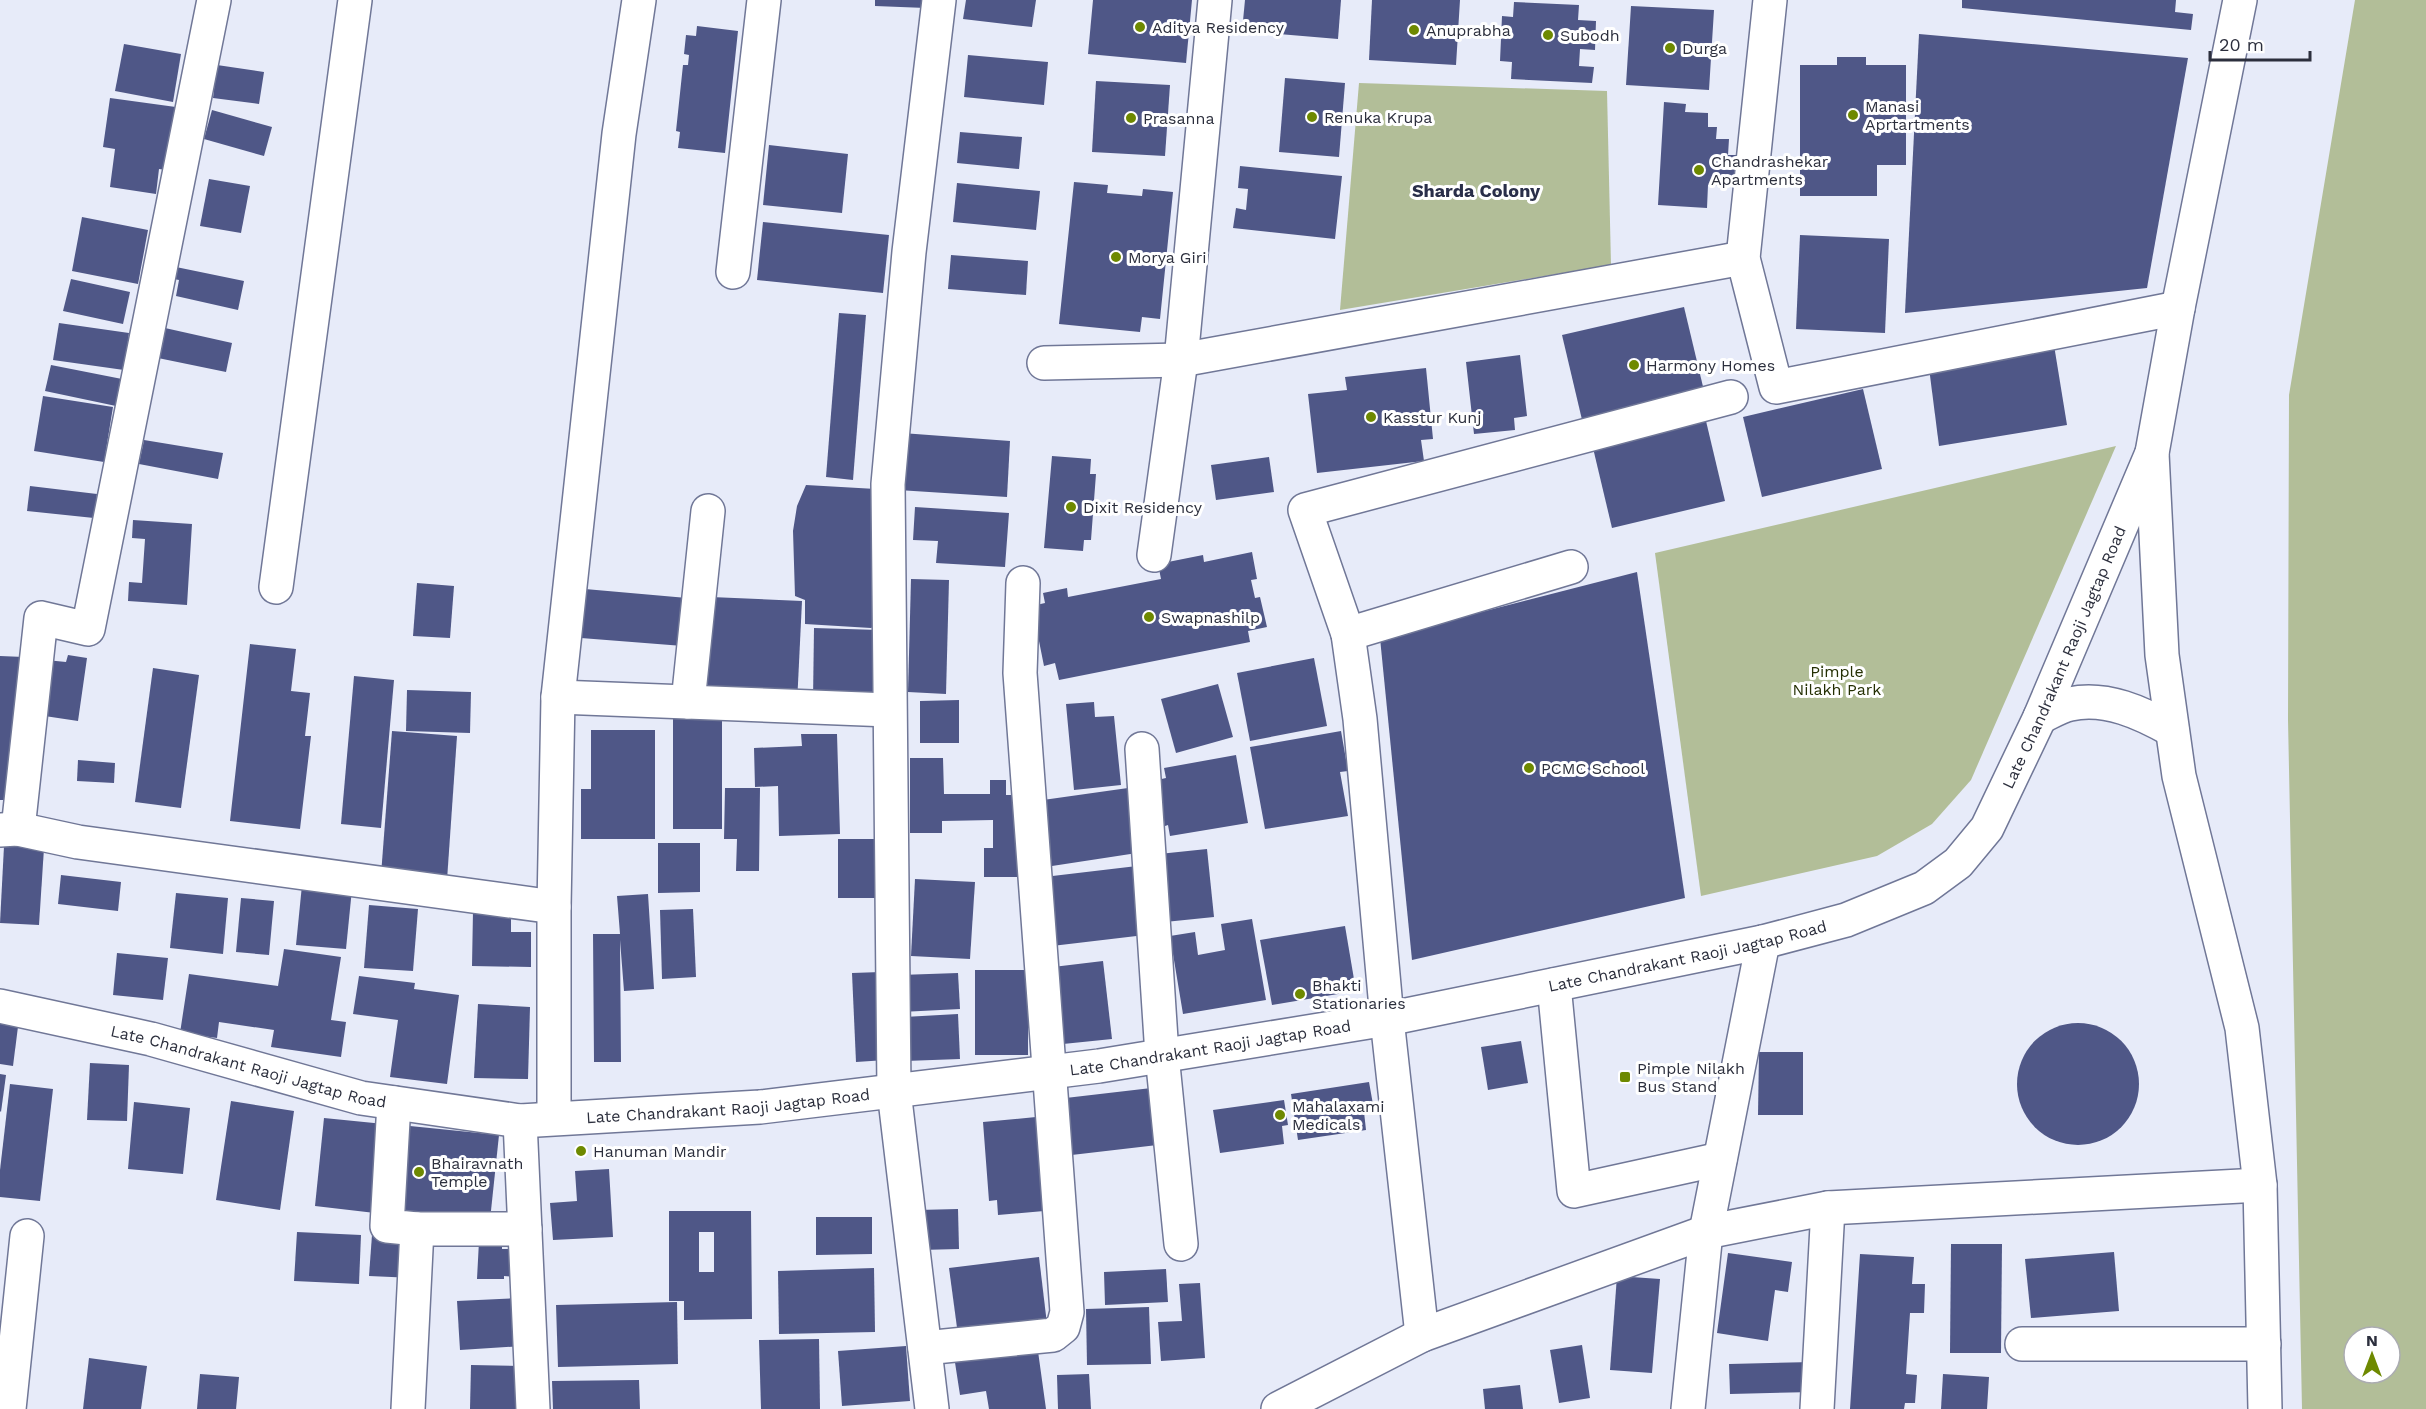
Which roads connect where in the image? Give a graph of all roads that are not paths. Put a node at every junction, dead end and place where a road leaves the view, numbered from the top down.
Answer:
1 (214, 0) edge
2 (355, 0) edge
3 (639, 0) edge
4 (764, 0) edge
5 (939, 0) edge
6 (1215, 0) edge
7 (1770, 0) edge
8 (2240, 0) edge
9 (1743, 258) junction
10 (733, 273) dead end
11 (2178, 308) junction
12 (1181, 360) junction
13 (1044, 363) dead end
14 (1731, 397) dead end
15 (2152, 453) junction
16 (708, 511) dead end
17 (1154, 555) dead end
18 (1571, 567) dead end
19 (1023, 583) dead end
20 (276, 587) dead end
21 (1348, 634) junction
22 (558, 698) junction
23 (688, 702) junction
24 (889, 710) junction
25 (2040, 717) junction
26 (2172, 730) junction
27 (1142, 749) dead end
28 (9, 830) edge
29 (554, 907) junction
30 (1763, 942) junction
31 (1554, 985) junction
32 (0, 1006) edge
33 (1388, 1019) junction
34 (1162, 1055) junction
35 (1049, 1072) junction
36 (894, 1091) junction
37 (394, 1103) junction
38 (554, 1119) junction
39 (520, 1121) junction
40 (1720, 1159) junction
41 (2260, 1185) junction
42 (1828, 1208) junction
43 (417, 1229) junction
44 (525, 1229) junction
45 (1706, 1232) junction
46 (27, 1236) dead end
47 (1181, 1244) dead end
48 (1422, 1335) junction
49 (2022, 1344) dead end
50 (2264, 1344) junction
51 (925, 1348) junction
52 (9, 1409) edge
53 (408, 1409) edge
54 (533, 1409) edge
55 (932, 1409) edge
56 (1278, 1409) edge
57 (1688, 1409) edge
58 (1817, 1409) edge
59 (2265, 1409) edge

1 - 28 street
2 - 20 street
3 - 22 street
4 - 10 street
5 - 24 street
6 - 12 street
7 - 9 street
8 - 11 street
9 - 11 street
9 - 12 street
11 - 15 street
12 - 13 street
12 - 17 street
14 - 21 street
15 - 25 street, Late Chandrakant Raoji Jagtap Road
15 - 26 street
16 - 23 street
18 - 21 street
19 - 35 street
21 - 33 street
22 - 23 street
22 - 29 street
23 - 24 street
24 - 36 street
25 - 26 street
25 - 30 street, Late Chandrakant Raoji Jagtap Road
26 - 41 street
27 - 34 street
28 - 29 street
29 - 38 street
30 - 31 street, Late Chandrakant Raoji Jagtap Road
30 - 40 street
31 - 33 street, Late Chandrakant Raoji Jagtap Road
31 - 40 street
32 - 37 street, Late Chandrakant Raoji Jagtap Road
33 - 34 street, Late Chandrakant Raoji Jagtap Road
33 - 48 street
34 - 35 street, Late Chandrakant Raoji Jagtap Road
34 - 47 street
35 - 36 street, Late Chandrakant Raoji Jagtap Road
35 - 51 street
36 - 38 street, Late Chandrakant Raoji Jagtap Road
36 - 51 street
37 - 39 street, Late Chandrakant Raoji Jagtap Road
37 - 43 street
38 - 39 street, Late Chandrakant Raoji Jagtap Road
39 - 44 street
40 - 45 street
41 - 42 street
41 - 50 street
42 - 45 street
42 - 58 street
43 - 44 street
43 - 53 street
44 - 54 street
45 - 48 street
45 - 57 street
46 - 52 street
48 - 56 street
49 - 50 street
50 - 59 street
51 - 55 street

